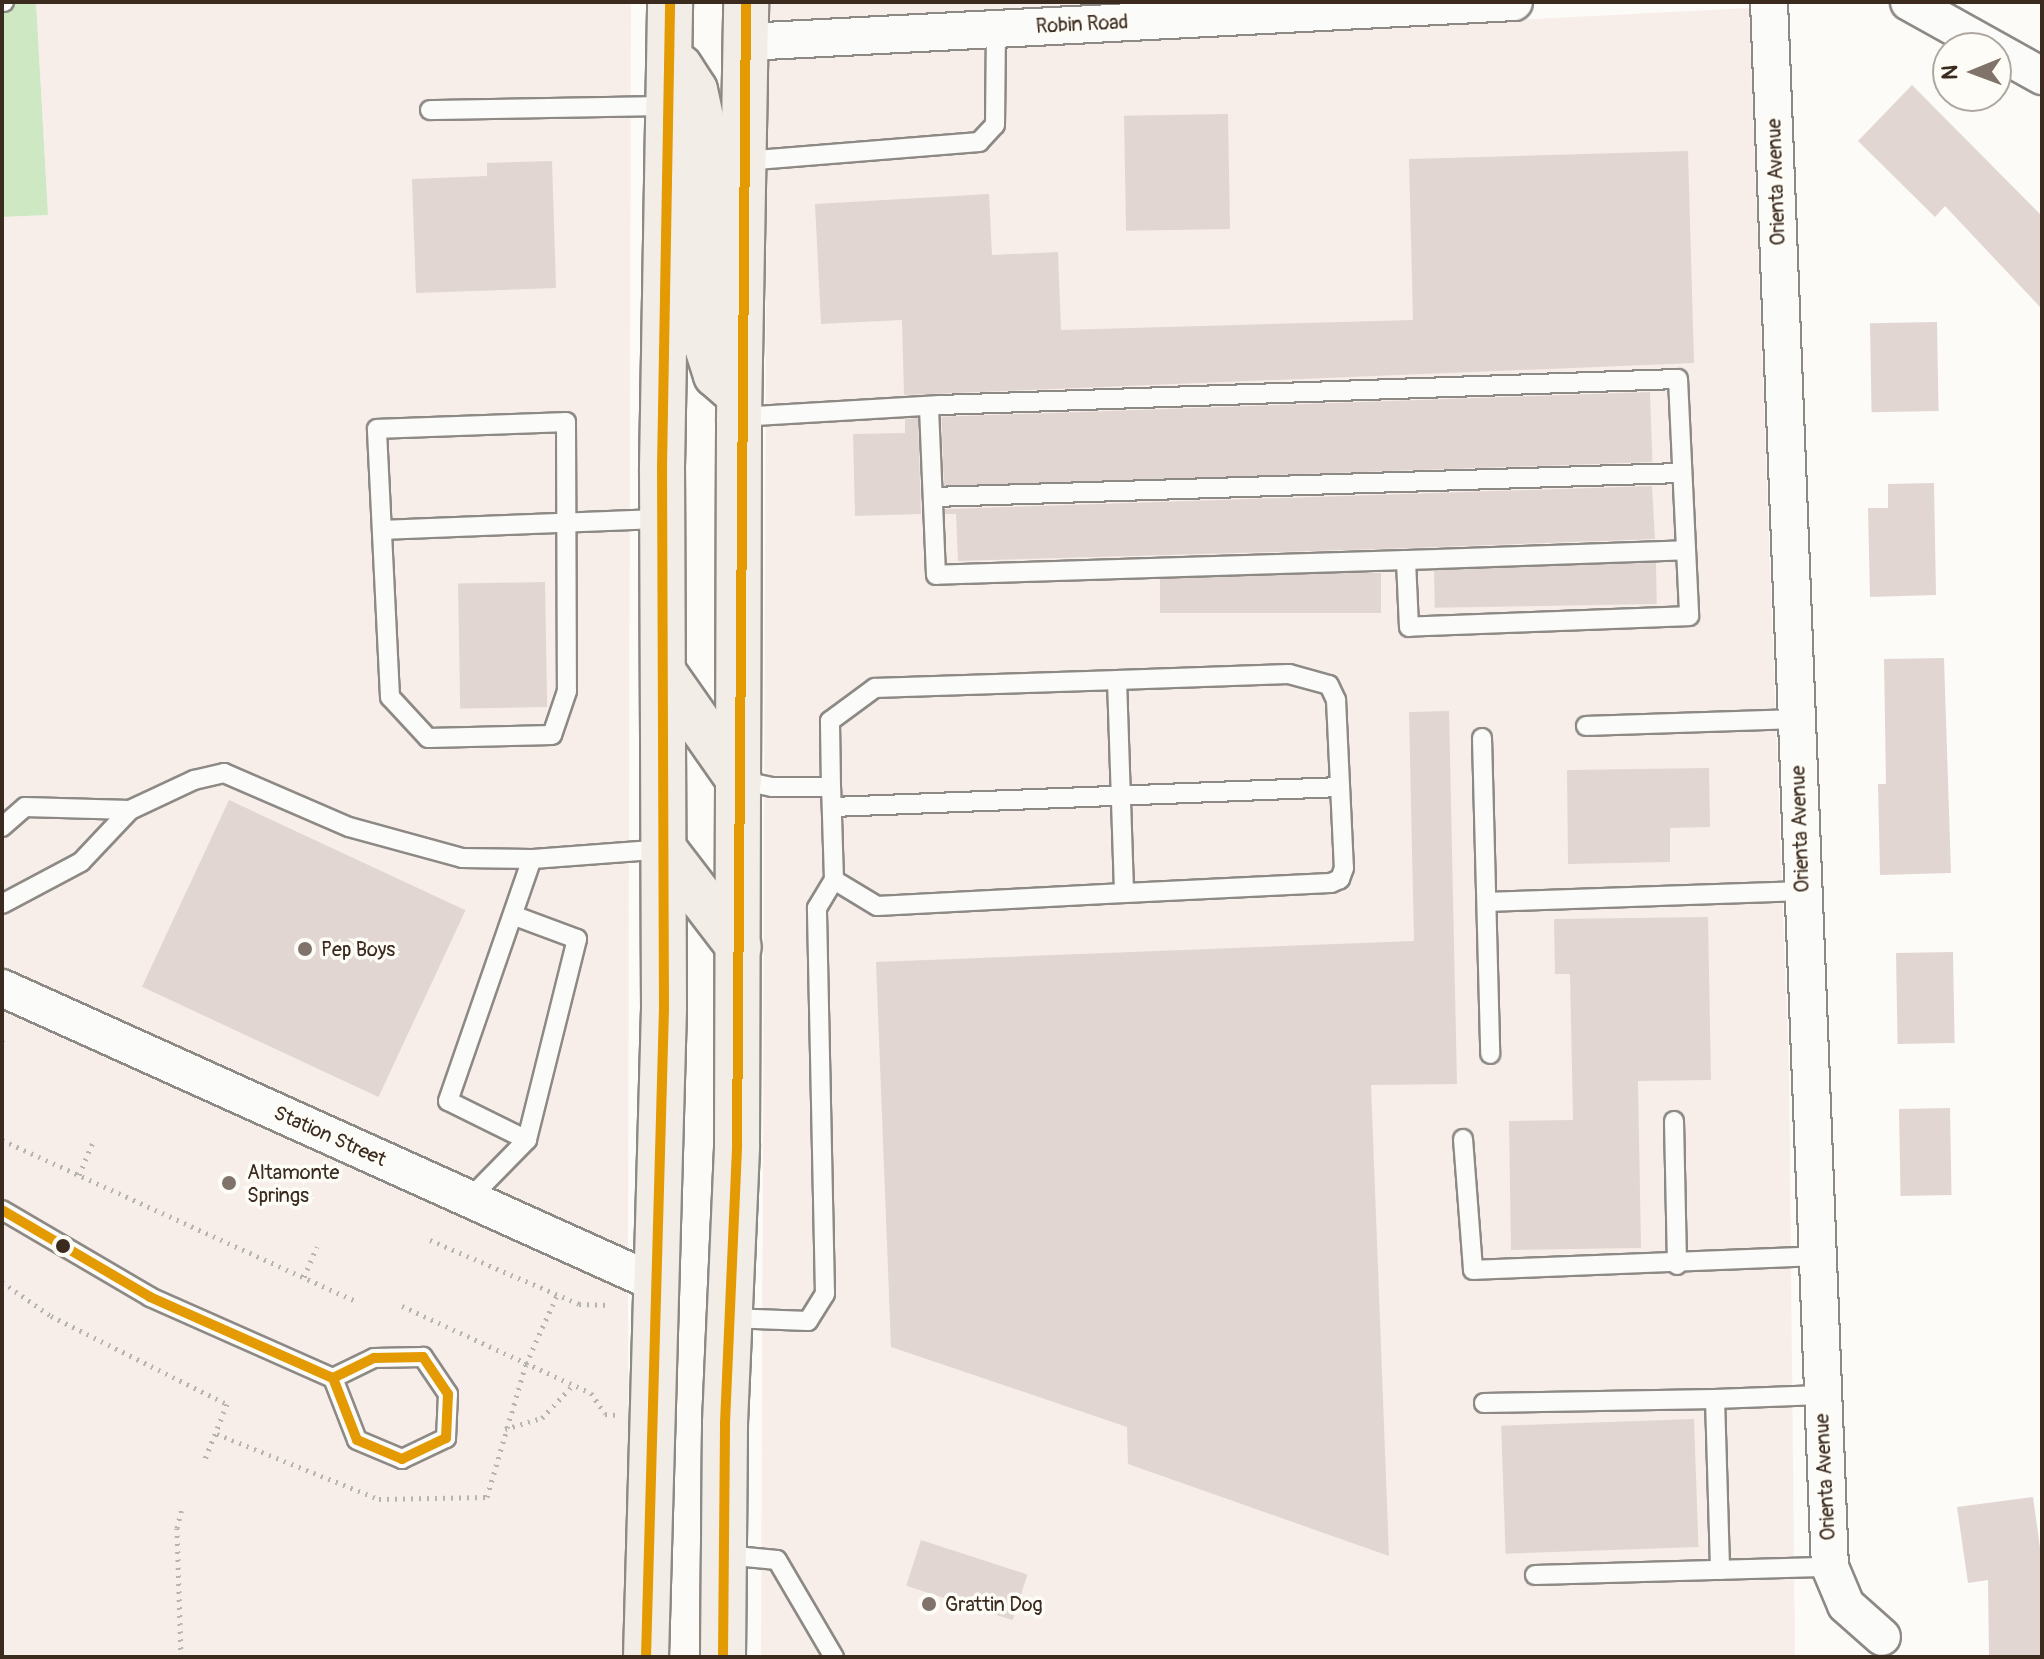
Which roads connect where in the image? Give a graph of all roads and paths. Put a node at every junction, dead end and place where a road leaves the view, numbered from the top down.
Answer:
1 (670, 2) edge
2 (711, 2) edge
3 (1514, 2) edge
4 (1769, 2) edge
5 (1909, 2) edge
6 (746, 22) edge
7 (996, 29) junction
8 (671, 54) junction
9 (2042, 76) edge
10 (671, 106) junction
11 (430, 110) dead end
12 (744, 161) junction
13 (739, 406) junction
14 (929, 406) junction
15 (1682, 473) junction
16 (933, 497) junction
17 (662, 519) junction
18 (566, 524) junction
19 (383, 530) junction
20 (1686, 550) junction
21 (1406, 560) junction
22 (664, 673) junction
23 (1117, 680) junction
24 (1796, 719) junction
25 (1586, 726) dead end
26 (1482, 738) dead end
27 (739, 780) junction
28 (831, 787) junction
29 (1340, 787) junction
30 (1120, 794) junction
31 (832, 807) junction
32 (130, 810) junction
33 (2, 827) edge
34 (664, 849) junction
35 (532, 859) junction
36 (834, 880) junction
37 (1802, 891) junction
38 (1124, 893) junction
39 (1487, 902) junction
40 (2, 904) edge
41 (515, 916) junction
42 (739, 947) junction
43 (2, 988) edge
44 (1490, 1054) dead end
45 (1674, 1121) dead end
46 (1463, 1139) dead end
47 (2, 1140) edge
48 (527, 1140) junction
49 (93, 1142) dead end
50 (79, 1175) junction
51 (469, 1199) junction
52 (2, 1210) edge
53 (430, 1240) dead end
54 (317, 1247) dead end
55 (1816, 1256) junction
56 (1677, 1265) junction
57 (304, 1277) junction
58 (2, 1282) edge
59 (658, 1284) junction
60 (356, 1301) dead end
61 (402, 1306) dead end
62 (621, 1308) dead end
63 (729, 1318) junction
64 (333, 1378) junction
65 (573, 1385) junction
66 (1821, 1395) junction
67 (1715, 1399) junction
68 (1484, 1403) dead end
69 (620, 1415) dead end
70 (505, 1429) dead end
71 (205, 1459) dead end
72 (182, 1508) dead end
73 (725, 1555) junction
74 (1830, 1567) junction
75 (1720, 1570) junction
76 (1535, 1575) dead end
77 (1882, 1637) dead end
78 (181, 1657) edge
79 (646, 1657) edge
80 (723, 1657) edge
81 (834, 1657) edge

1 - 8 main road
2 - 6 main road
3 - 7 street, Robin Road
4 - 24 street, Orienta Avenue
5 - 9 street
6 - 7 street, Robin Road
6 - 12 main road
7 - 12 lane
8 - 10 main road
8 - 13 main road
10 - 11 lane
10 - 17 main road
12 - 13 main road
13 - 14 lane
13 - 27 main road
14 - 15 lane
14 - 16 lane
15 - 16 lane
15 - 20 lane
16 - 21 lane
17 - 18 lane
17 - 22 main road
18 - 19 lane
18 - 19 lane
18 - 19 lane
20 - 21 lane
20 - 21 lane
22 - 27 main road
22 - 34 main road
23 - 28 lane
23 - 29 lane
23 - 30 lane
24 - 25 lane
24 - 37 street, Orienta Avenue
26 - 39 lane
27 - 28 lane
27 - 42 main road
28 - 31 lane
29 - 30 lane
29 - 38 lane
30 - 31 lane
30 - 38 lane
31 - 36 lane
32 - 33 lane
32 - 35 lane
32 - 40 lane
34 - 35 lane
34 - 42 main road
34 - 59 main road
35 - 41 lane
36 - 38 lane
36 - 63 lane
37 - 39 lane
37 - 55 street, Orienta Avenue
39 - 44 lane
41 - 48 lane
41 - 48 lane
42 - 63 main road
43 - 51 street, Station Street
45 - 56 lane
46 - 56 lane
47 - 50 path
48 - 51 lane
49 - 50 path
50 - 57 path
51 - 59 street, Station Street
52 - 64 lane
53 - 62 path
54 - 57 path
55 - 56 lane
55 - 66 street, Orienta Avenue
57 - 60 path
58 - 71 path
59 - 79 main road
61 - 65 path
63 - 73 main road
64 - 64 lane
65 - 69 path
65 - 70 path
66 - 67 lane
66 - 74 street, Orienta Avenue
67 - 68 lane
67 - 75 lane
72 - 78 path
73 - 80 main road
73 - 81 lane
74 - 75 lane
74 - 77 street, Orienta Avenue
75 - 76 lane

